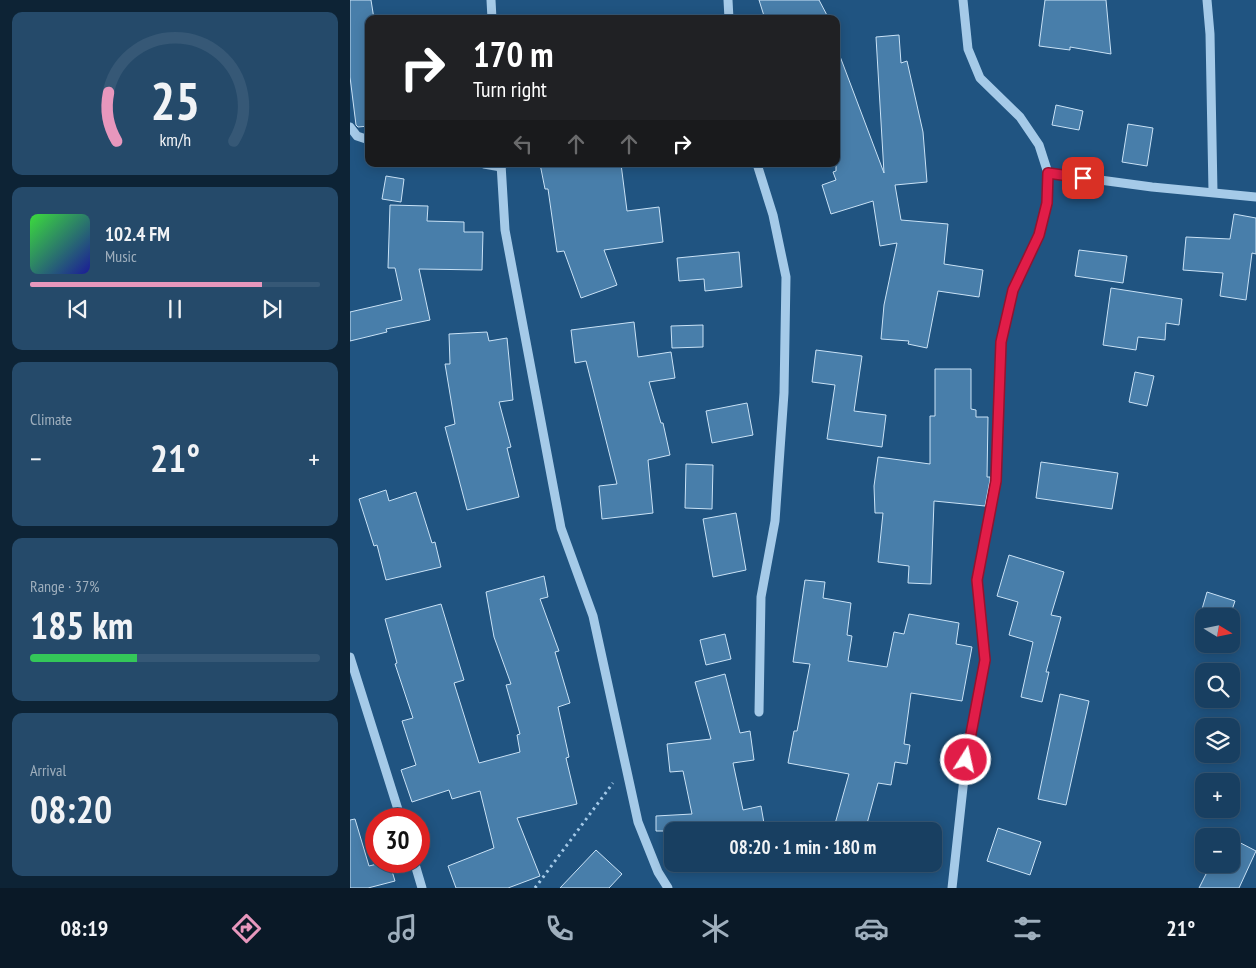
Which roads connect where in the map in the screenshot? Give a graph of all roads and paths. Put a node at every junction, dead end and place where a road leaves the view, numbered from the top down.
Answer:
1 (491, 0) edge
2 (728, 0) edge
3 (963, 0) edge
4 (1206, 0) edge
5 (492, 15) edge
6 (728, 15) edge
7 (350, 127) edge
8 (365, 139) edge
9 (501, 167) edge
10 (758, 167) edge
11 (1048, 173) junction
12 (1213, 192) junction
13 (1256, 197) edge
14 (350, 657) edge
15 (760, 712) dead end
16 (623, 752) junction
17 (397, 808) edge
18 (418, 873) edge
19 (422, 888) edge
20 (535, 888) edge
21 (668, 888) edge
22 (952, 888) edge

1 - 5 street
2 - 6 street
3 - 11 street
4 - 12 street
7 - 8 street
9 - 16 street
10 - 15 street
11 - 12 street
11 - 22 street
12 - 13 street
14 - 17 street
16 - 20 path
16 - 21 street
18 - 19 street

